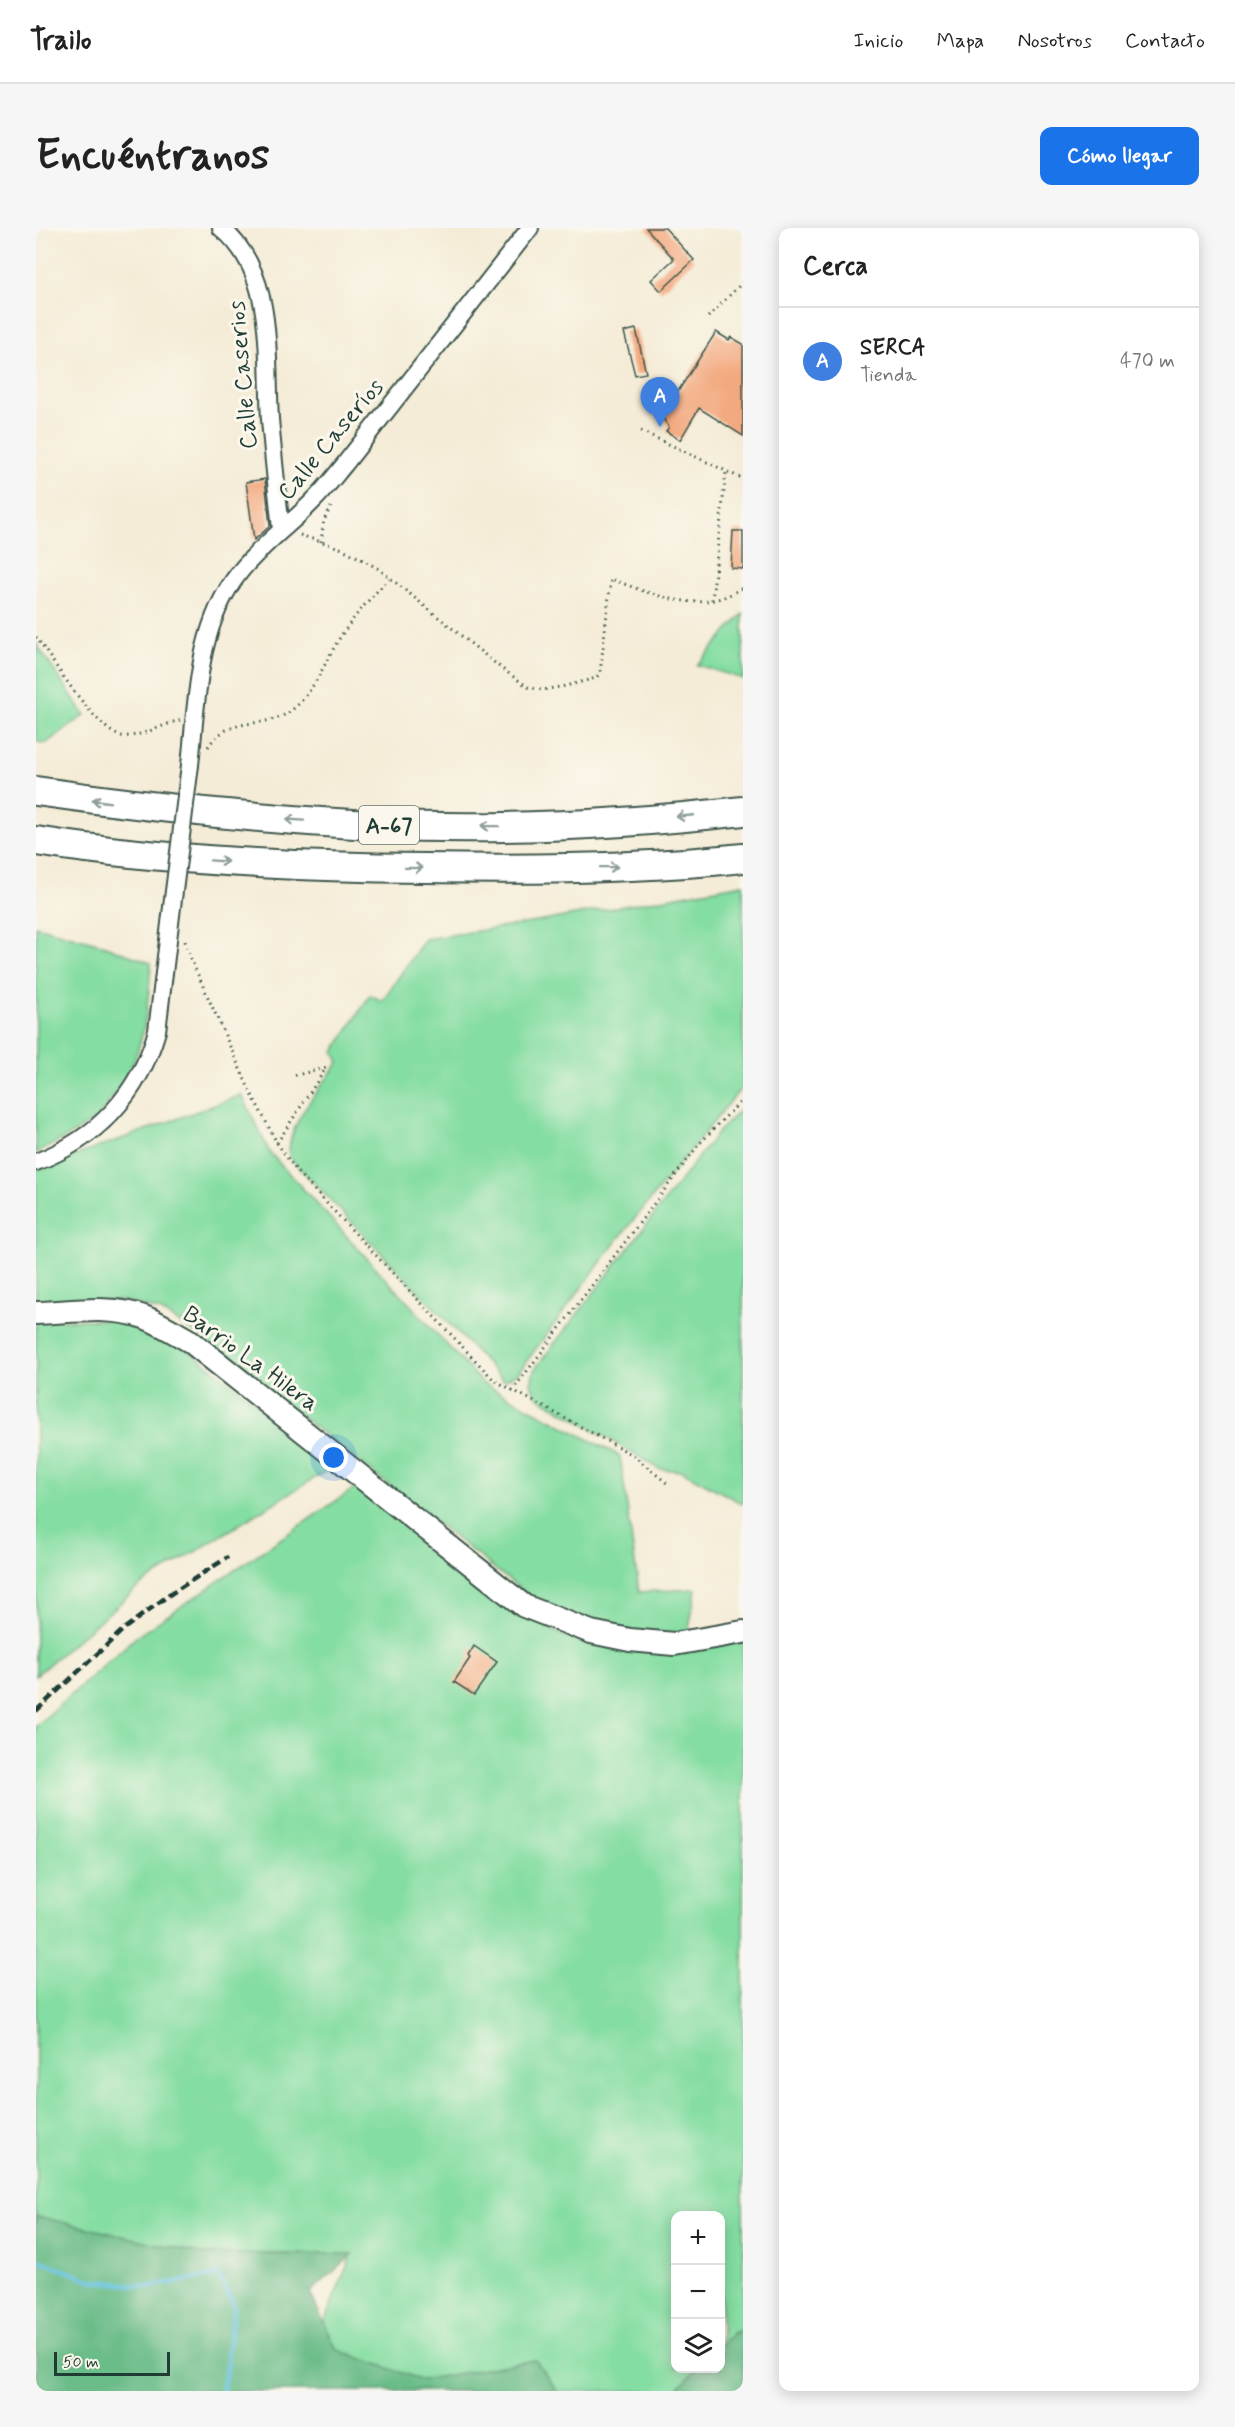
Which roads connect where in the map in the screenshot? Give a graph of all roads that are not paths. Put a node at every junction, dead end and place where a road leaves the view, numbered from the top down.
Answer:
1 (221, 228) edge
2 (530, 228) edge
3 (281, 529) junction
4 (36, 791) edge
5 (743, 811) edge
6 (36, 841) edge
7 (743, 858) edge
8 (36, 1162) edge
9 (36, 1312) edge
10 (743, 1632) edge

1 - 3 street, Calle Caserios
2 - 3 street, Calle Caseríos
3 - 8 street, Calle Caseríos, bridge
5 -> 4 highway, A-67
6 -> 7 highway, A-67
9 - 10 street, Barrio La Hilera

